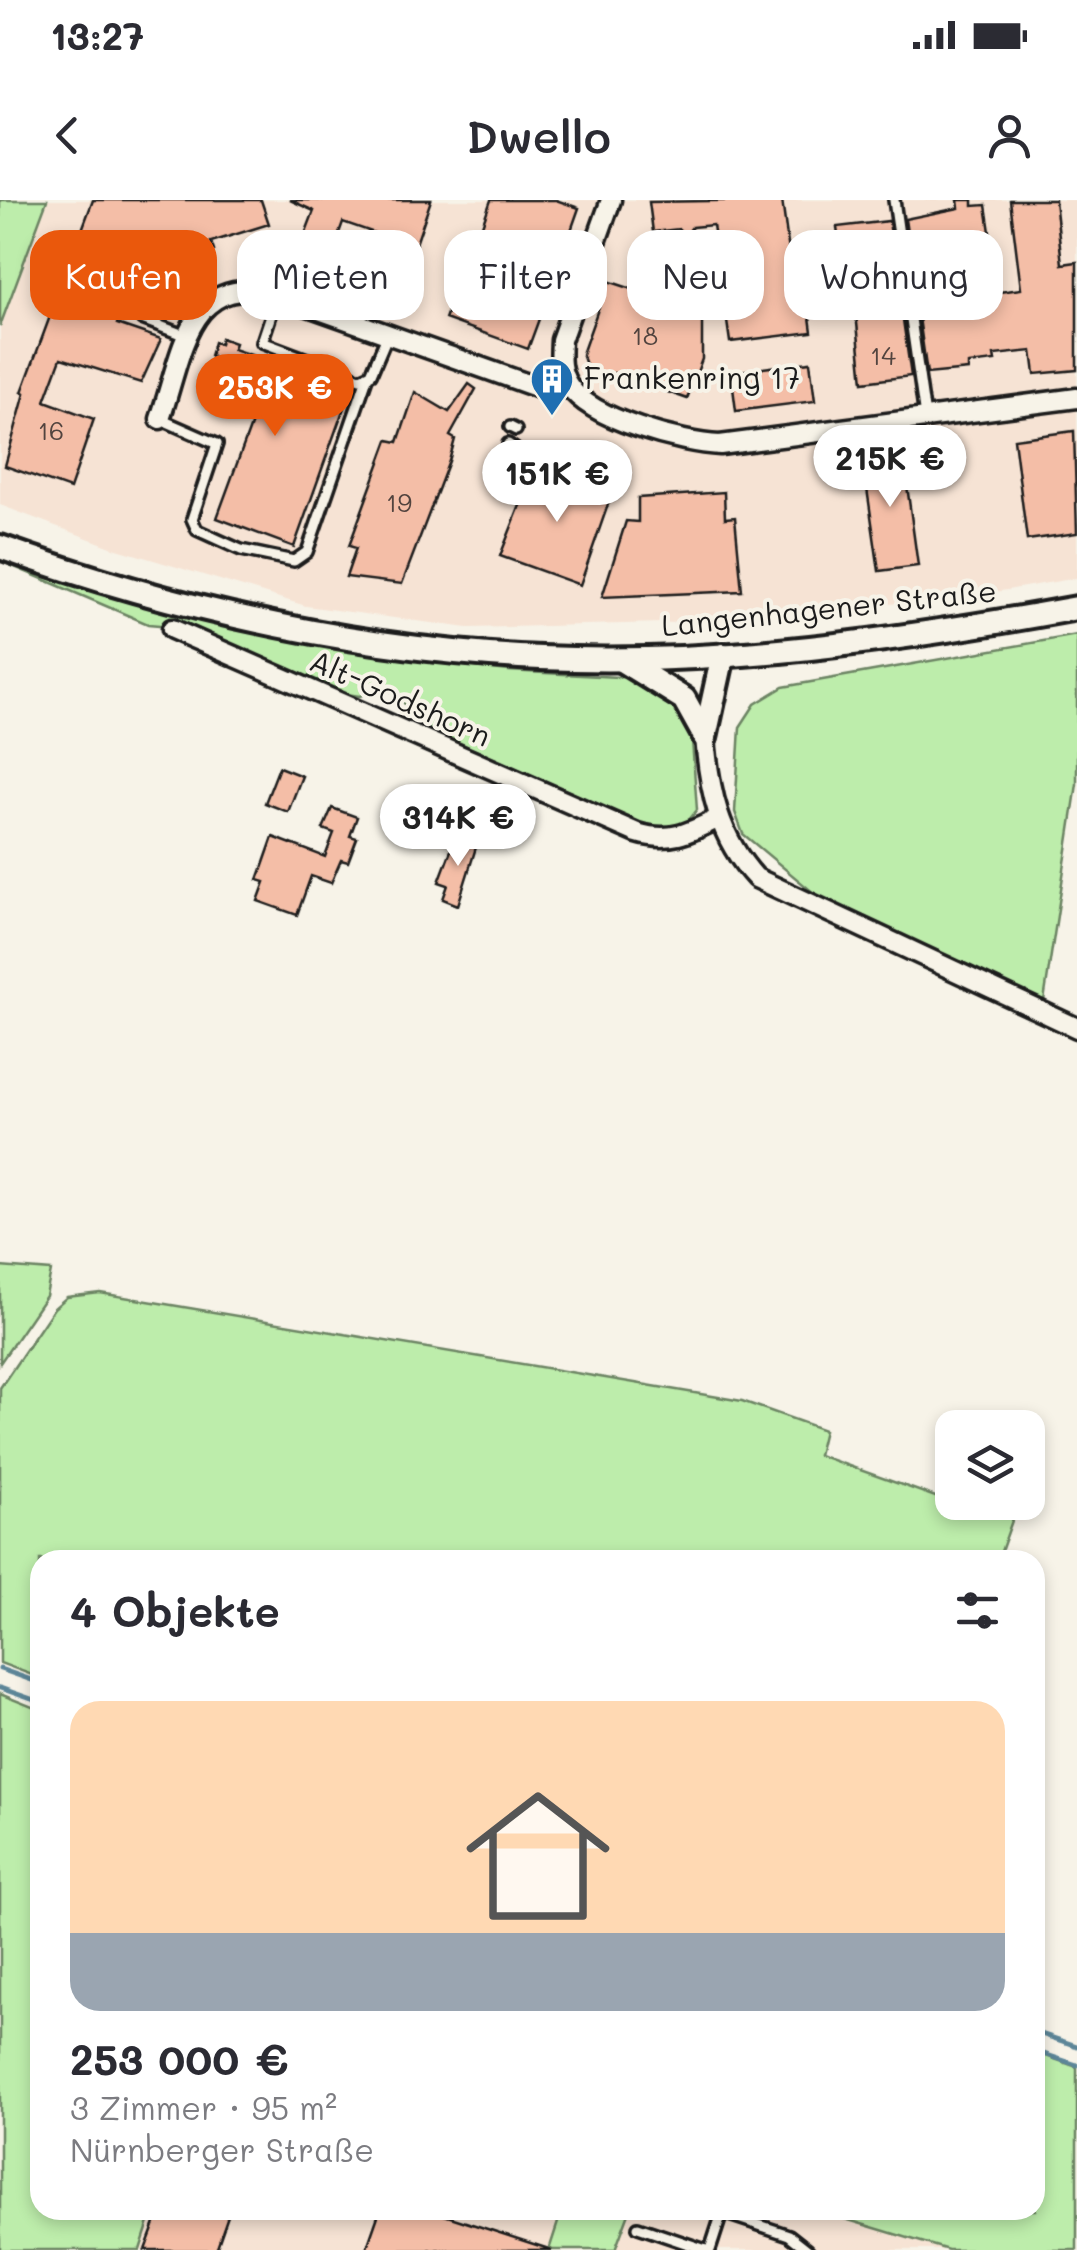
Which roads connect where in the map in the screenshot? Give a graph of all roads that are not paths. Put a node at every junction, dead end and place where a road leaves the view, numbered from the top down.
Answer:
1 (611, 200) edge
2 (894, 200) edge
3 (237, 288) edge
4 (145, 320) edge
5 (269, 320) edge
6 (348, 320) edge
7 (388, 334) junction
8 (188, 337) junction
9 (564, 377) junction
10 (368, 378) junction
11 (1077, 398) edge
12 (925, 418) junction
13 (160, 419) joint
14 (0, 547) edge
15 (1077, 608) edge
16 (172, 629) dead end
17 (723, 655) junction
18 (691, 657) junction
19 (618, 659) junction
20 (701, 728) junction
21 (719, 818) junction
22 (1077, 1028) edge
23 (716, 2220) edge
24 (746, 2220) edge
25 (638, 2227) dead end
26 (708, 2250) edge
27 (808, 2250) edge

1 - 9 street
2 - 12 lane
3 - 8 street
4 - 8 lane
5 - 10 lane
6 - 7 street
7 - 9 street
7 - 10 lane
8 - 13 street
9 - 12 street
10 - 13 lane
11 - 12 street
14 - 19 main road, Langenhagener Straße
15 - 17 main road, Langenhagener Straße
16 - 21 street, Alt-Godshorn
17 - 18 main road, Langenhagener Straße
17 - 20 main road
18 - 19 main road, Langenhagener Straße
18 - 20 main road
19 - 20 main road
20 - 21 street
21 - 22 street
23 - 26 lane
24 - 27 lane
25 - 26 lane

